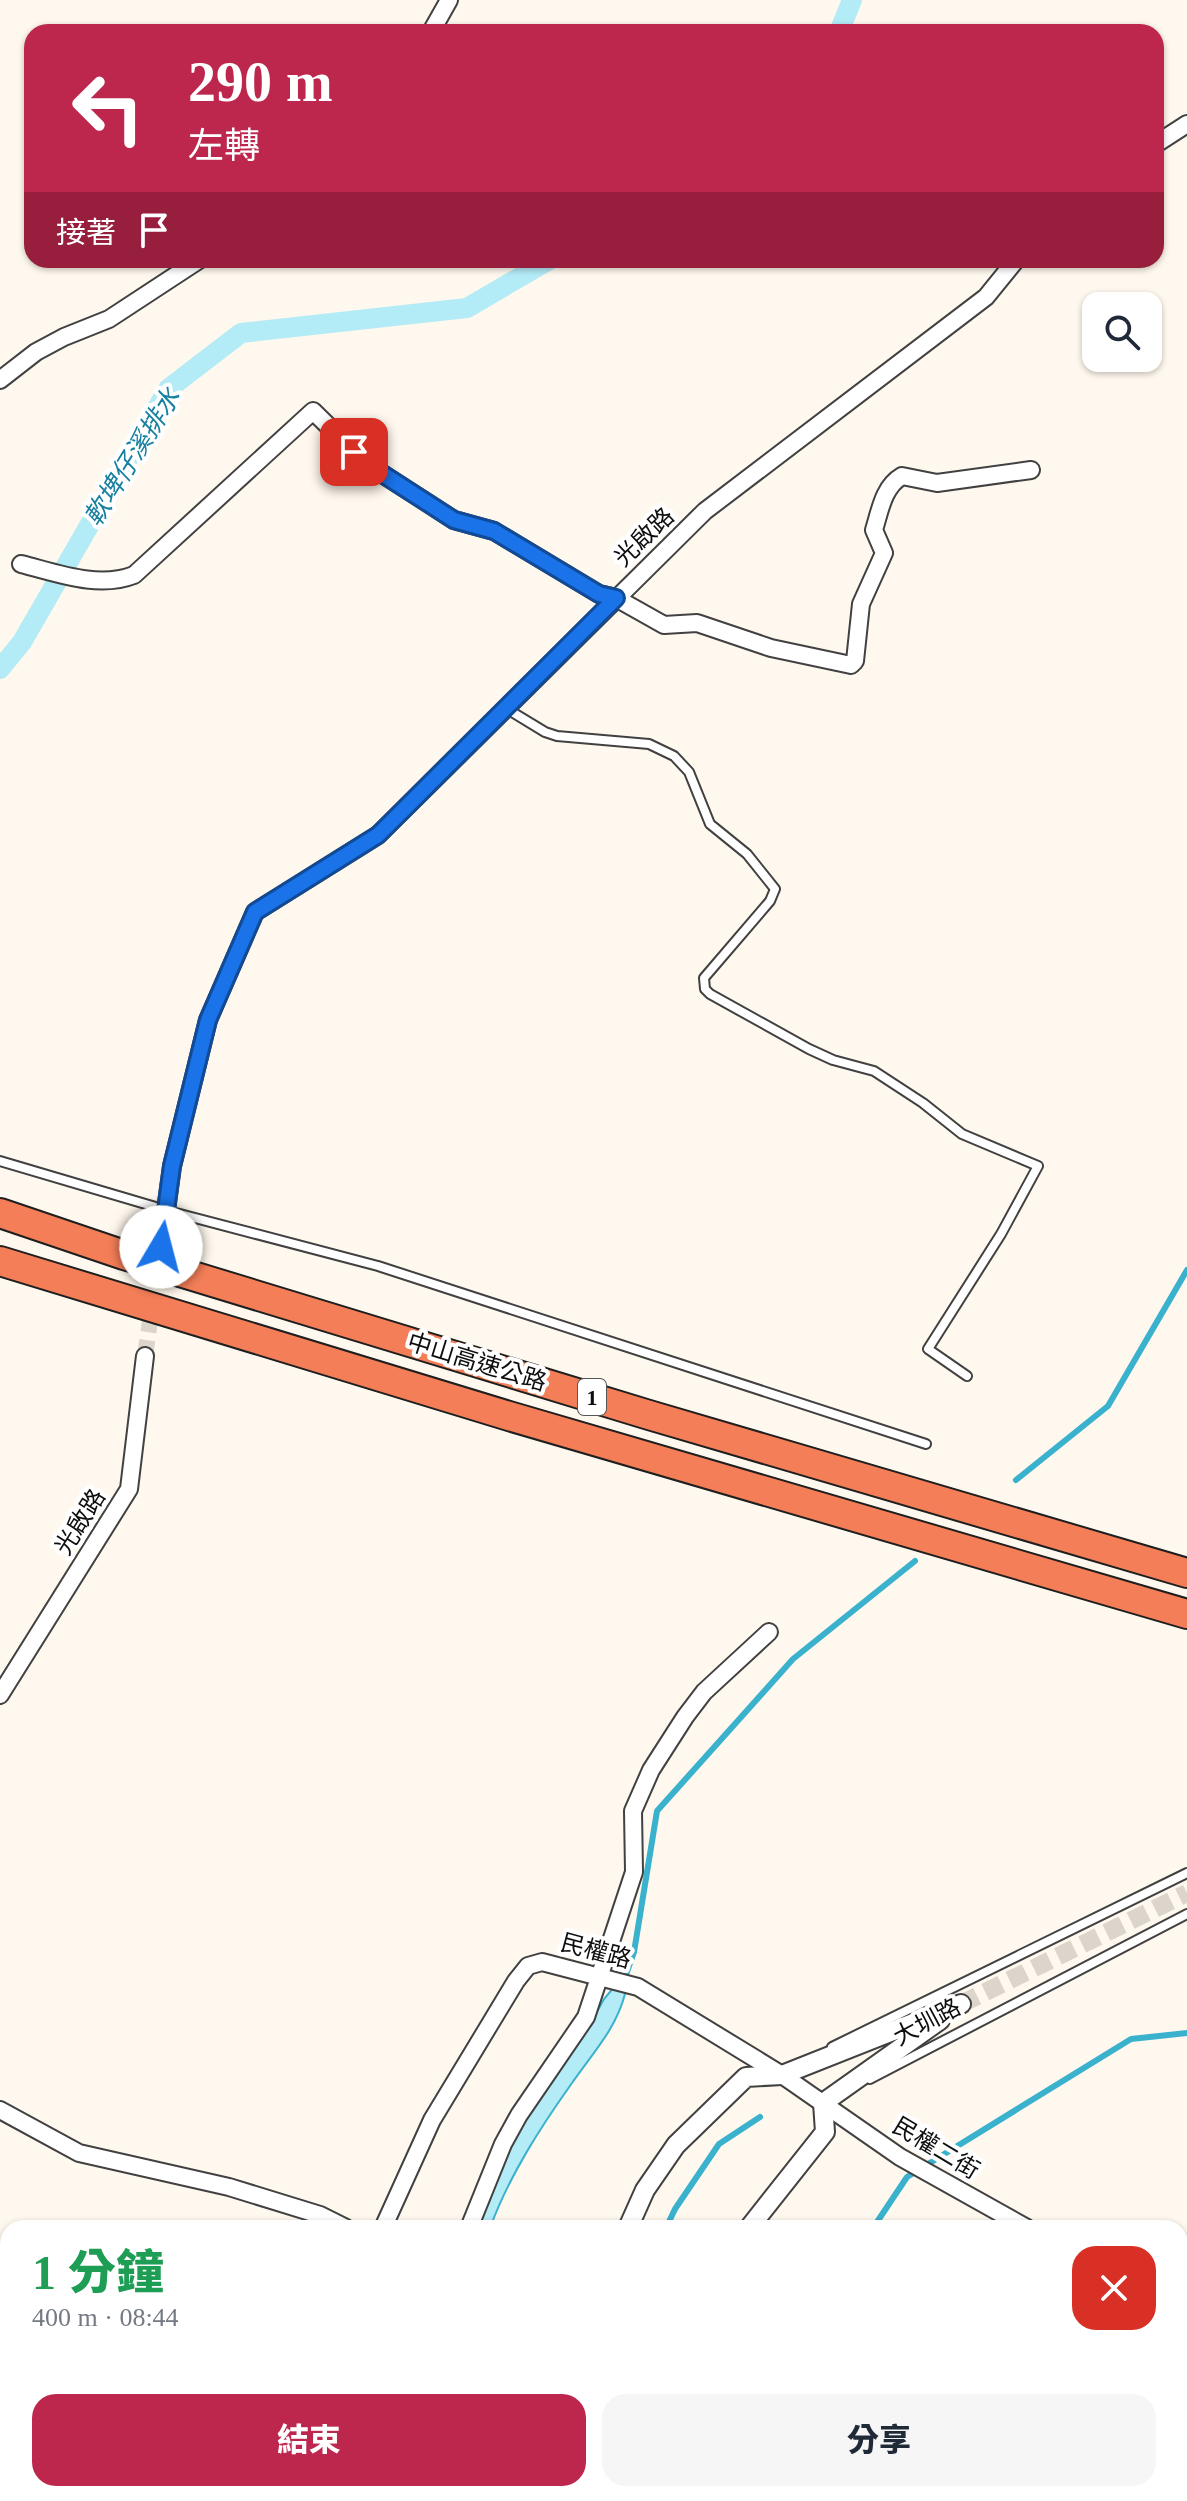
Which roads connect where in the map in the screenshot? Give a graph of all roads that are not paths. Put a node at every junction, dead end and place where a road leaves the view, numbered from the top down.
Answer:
1 (449, 0) edge
2 (436, 24) edge
3 (1187, 124) edge
4 (1164, 139) edge
5 (187, 268) edge
6 (1010, 268) edge
7 (0, 380) edge
8 (1031, 470) dead end
9 (21, 564) dead end
10 (616, 598) junction
11 (506, 708) junction
12 (0, 1161) edge
13 (166, 1210) junction
14 (0, 1213) edge
15 (161, 1247) tunnel mouth
16 (0, 1261) edge
17 (145, 1356) tunnel mouth
18 (967, 1376) dead end
19 (926, 1444) dead end
20 (1187, 1573) edge
21 (1187, 1614) edge
22 (769, 1632) dead end
23 (0, 1695) edge
24 (1187, 1873) edge
25 (1187, 1914) edge
26 (606, 1978) junction
27 (782, 2075) junction
28 (823, 2103) junction
29 (0, 2110) edge
30 (330, 2220) edge
31 (387, 2220) edge
32 (472, 2220) edge
33 (632, 2220) edge
34 (755, 2220) edge
35 (1013, 2220) edge

1 - 2 street
3 - 4 street
5 - 7 street
6 - 10 street, 光啟路
8 - 10 street
9 - 10 street
10 - 11 street, 光啟路
11 - 13 street, 光啟路
11 - 18 lane
12 - 13 lane
13 - 15 street, 光啟路
13 - 19 lane
14 - 20 highway, 中山高速公路 / 1
16 - 21 highway, 中山高速公路 / 1
17 - 23 street, 光啟路
22 - 26 street
24 - 27 lane, 大圳路
25 - 28 lane, 大圳路
26 - 27 street, 民權路
26 - 31 street, 民權路
26 - 32 street
27 - 28 street, 民權路
27 - 28 street
27 - 33 street
28 - 34 street
28 - 35 street, 民權二街
29 - 30 street

